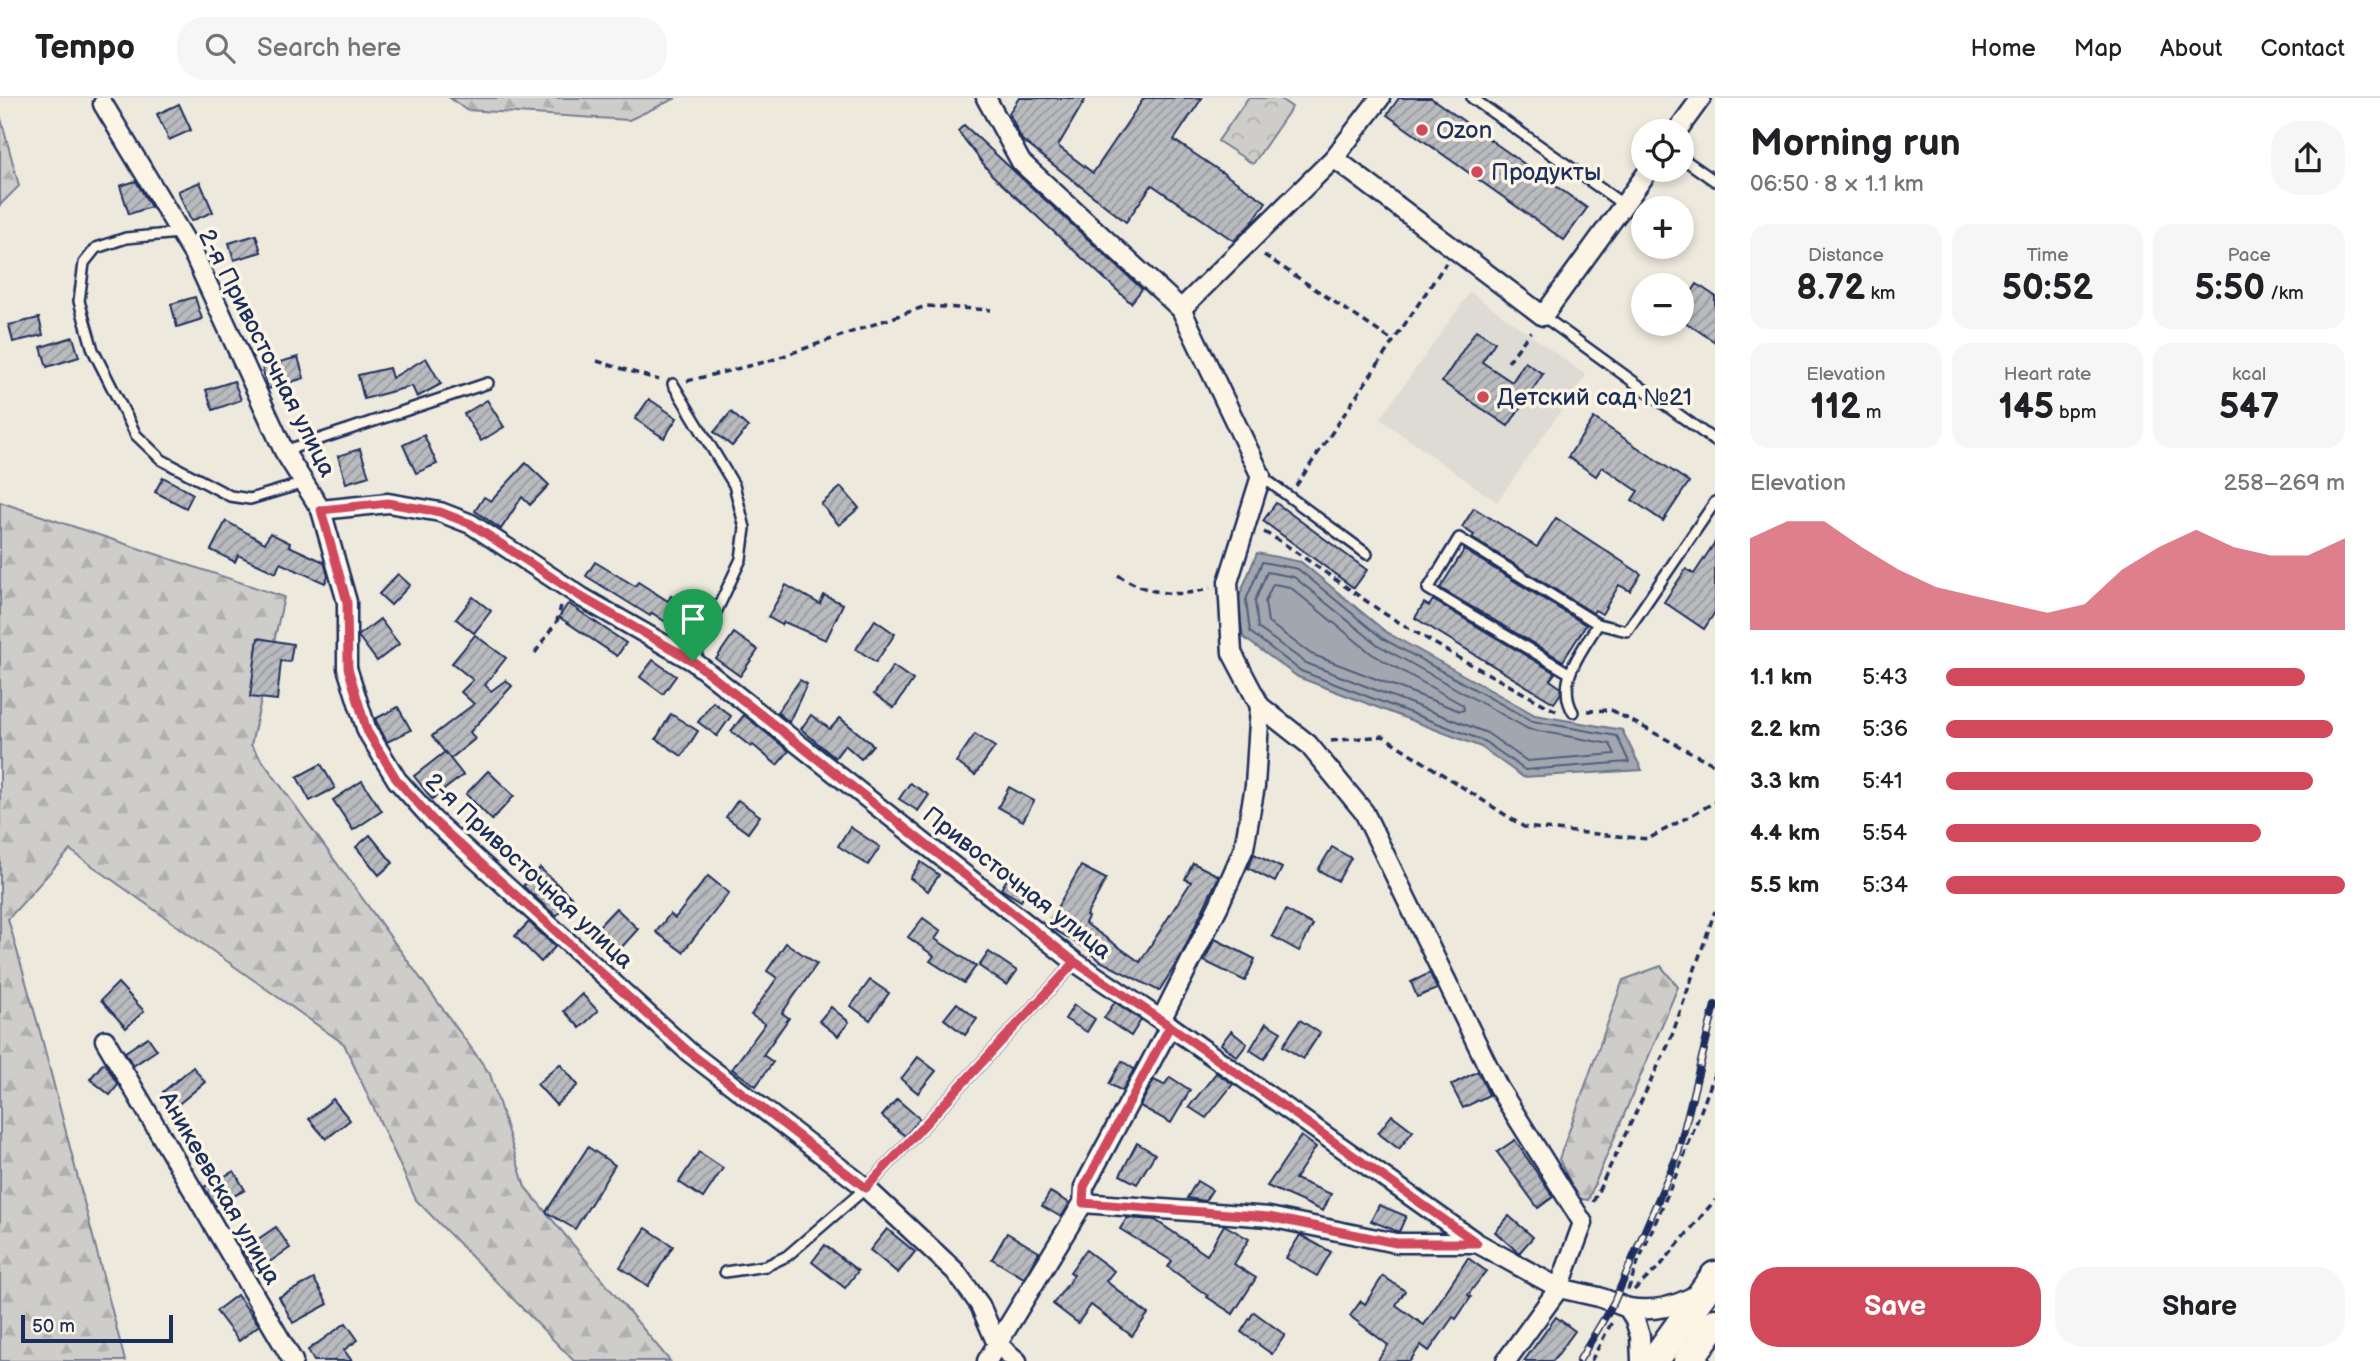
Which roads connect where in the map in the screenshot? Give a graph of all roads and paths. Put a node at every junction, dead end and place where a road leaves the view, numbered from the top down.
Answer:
1 (986, 98) edge
2 (1380, 98) edge
3 (1472, 98) edge
4 (1701, 98) edge
5 (103, 104) dead end
6 (1686, 119) edge
7 (1334, 158) junction
8 (1694, 166) edge
9 (1715, 181) edge
10 (1640, 182) edge
11 (1624, 205) junction
12 (179, 233) junction
13 (1248, 244) junction
14 (1455, 250) junction
15 (1181, 309) junction
16 (991, 310) dead end
17 (1543, 316) junction
18 (1393, 341) junction
19 (597, 361) dead end
20 (1508, 362) dead end
21 (488, 383) dead end
22 (673, 384) junction
23 (1715, 441) edge
24 (284, 451) junction
25 (1261, 476) junction
26 (304, 483) junction
27 (1289, 496) junction
28 (1715, 502) edge
29 (321, 510) junction
30 (1247, 522) junction
31 (1367, 554) dead end
32 (1118, 575) dead end
33 (1228, 582) junction
34 (568, 588) junction
35 (1598, 624) junction
36 (535, 653) dead end
37 (693, 661) junction
38 (1569, 673) junction
39 (1260, 706) junction
40 (1573, 712) junction
41 (1308, 744) junction
42 (1715, 765) edge
43 (1715, 802) edge
44 (1715, 911) edge
45 (1075, 962) junction
46 (1166, 1023) junction
47 (104, 1040) dead end
48 (1715, 1073) edge
49 (866, 1188) junction
50 (1715, 1200) edge
51 (1083, 1203) junction
52 (1583, 1223) junction
53 (1477, 1243) junction
54 (725, 1272) dead end
55 (1710, 1284) edge
56 (1559, 1288) junction
57 (1622, 1312) junction
58 (1715, 1323) edge
59 (997, 1345) junction
60 (293, 1361) edge
61 (987, 1361) edge
62 (1017, 1361) edge
63 (1506, 1361) edge
64 (1591, 1361) edge
65 (1641, 1361) edge
66 (1654, 1361) edge
67 (1688, 1361) edge

1 - 15 street
2 - 7 street
3 - 11 lane
4 - 6 street
5 - 12 street, 2-я Привосточная улица
7 - 13 street
7 - 14 street
8 - 9 lane
10 - 11 street
11 - 17 street
12 - 24 street, 2-я Привосточная улица
12 - 26 lane
13 - 15 street
13 - 18 path
14 - 17 street
14 - 18 path
15 - 25 street
16 - 22 path
17 - 20 path
17 - 23 lane
18 - 27 path
19 - 22 path
21 - 24 lane
22 - 37 lane
24 - 26 street, 2-я Привосточная улица
25 - 27 lane
25 - 30 street
26 - 29 street, 2-я Привосточная улица
27 - 31 lane
28 - 35 lane
29 - 34 street, Привосточная улица
29 - 49 street, 2-я Привосточная улица
30 - 33 street
30 - 40 path
32 - 33 path
33 - 39 street
34 - 36 path
34 - 37 street, Привосточная улица
35 - 38 lane
35 - 38 lane
37 - 45 street, Привосточная улица
38 - 40 lane
39 - 41 street
39 - 46 street
40 - 42 path
41 - 43 path
41 - 52 street
44 - 52 path
45 - 46 street, Привосточная улица
45 - 49 lane
46 - 51 street
46 - 53 street, Привосточная улица
47 - 60 street, Аникеевская улица
48 - 50 path
49 - 54 lane
49 - 59 street, 2-я Привосточная улица
51 - 53 street
51 - 59 street
52 - 56 street
53 - 56 street, Привосточная улица
55 - 57 street, Привосточная улица
55 - 66 main road
56 - 57 street, Привосточная улица
56 - 63 street
57 - 64 path
57 - 65 street
58 - 67 main road
59 - 61 street
59 - 62 street, 2-я Привосточная улица

